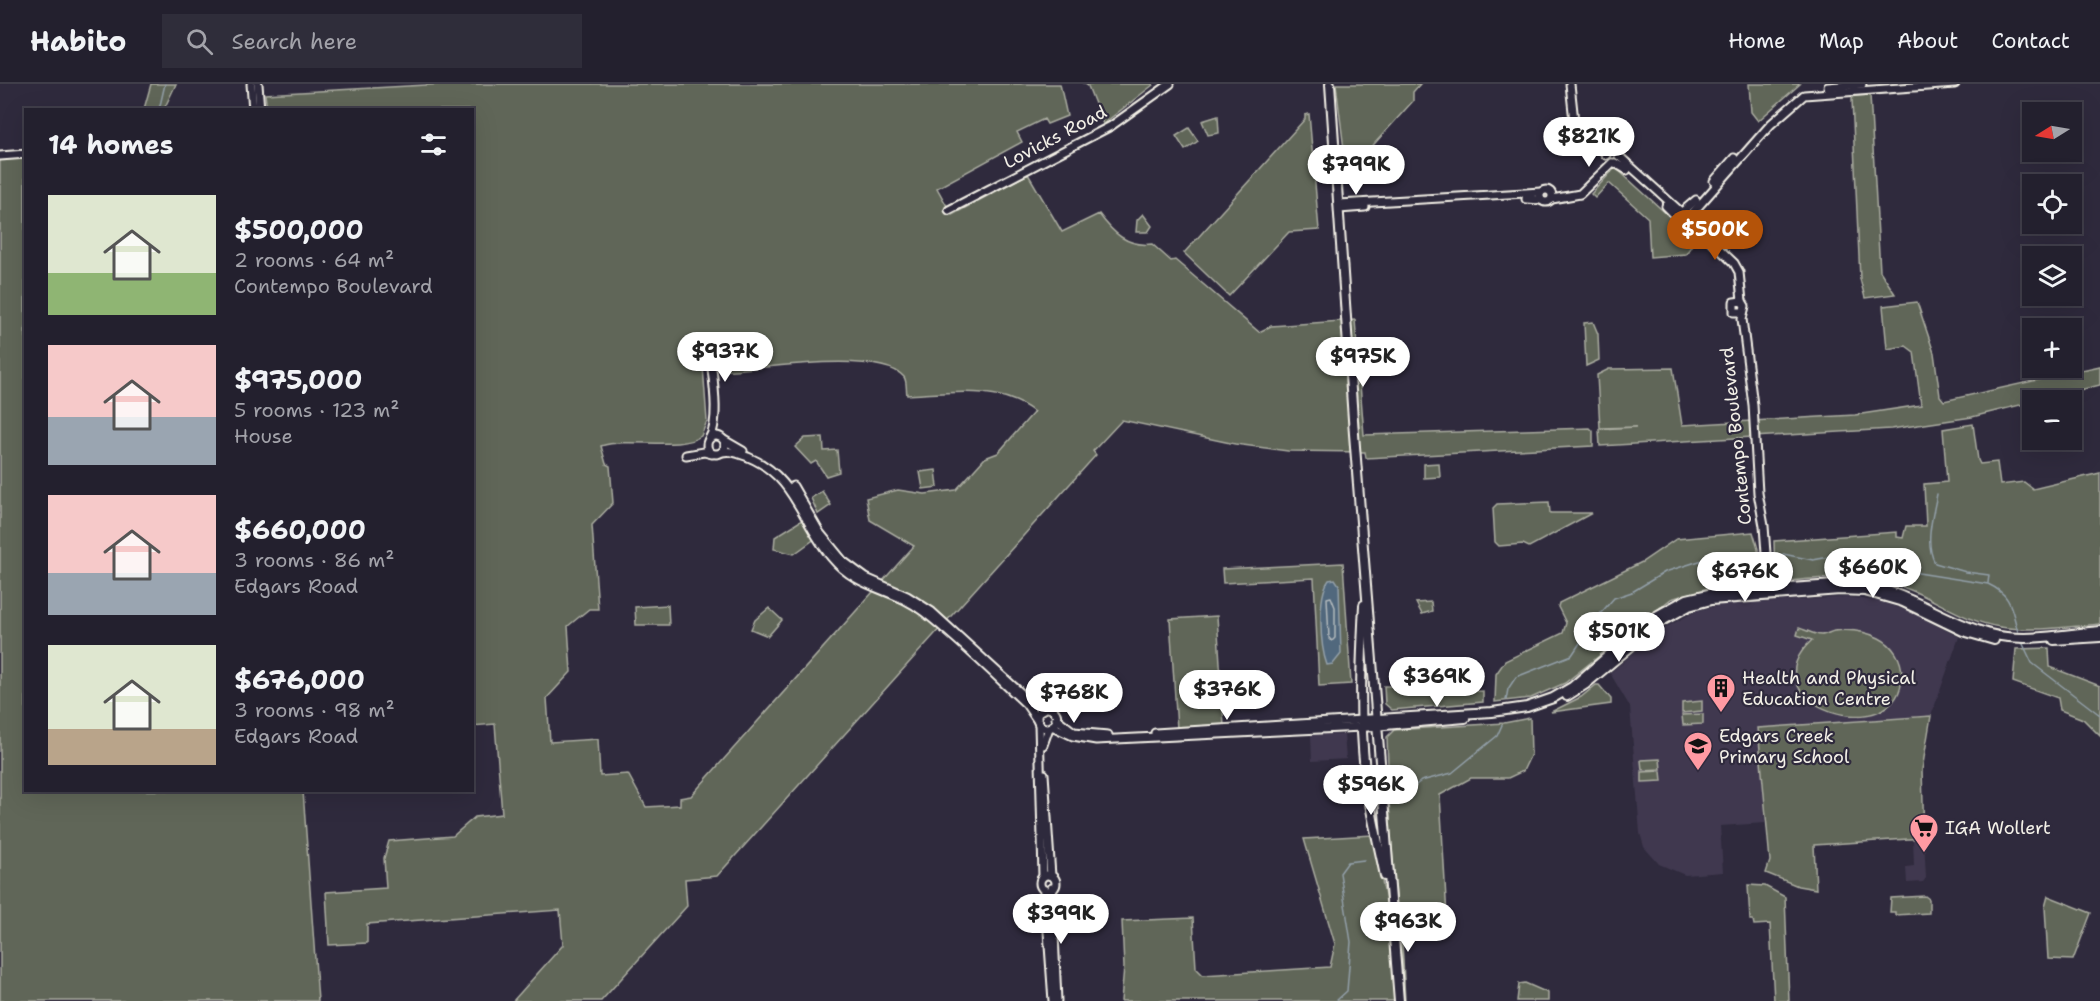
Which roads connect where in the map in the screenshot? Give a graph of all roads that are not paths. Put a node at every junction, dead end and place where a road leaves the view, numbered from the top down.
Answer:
1 (251, 84) edge
2 (258, 84) edge
3 (1170, 84) edge
4 (1330, 84) edge
5 (1572, 84) edge
6 (1862, 84) edge
7 (1955, 84) edge
8 (1847, 87) edge
9 (253, 108) edge
10 (260, 108) edge
11 (24, 152) edge
12 (0, 154) edge
13 (1612, 159) junction
14 (1719, 178) junction
15 (1541, 196) junction
16 (1552, 196) junction
17 (1339, 207) junction
18 (949, 210) dead end
19 (1680, 214) junction
20 (1688, 220) junction
21 (1738, 302) junction
22 (1740, 312) junction
23 (710, 351) dead end
24 (715, 417) junction
25 (708, 440) junction
26 (724, 440) junction
27 (722, 452) junction
28 (712, 454) junction
29 (1364, 573) junction
30 (1768, 591) junction
31 (2100, 631) edge
32 (2100, 637) edge
33 (2032, 639) junction
34 (1043, 709) junction
35 (1056, 718) junction
36 (1038, 722) junction
37 (1377, 722) junction
38 (1362, 724) junction
39 (1050, 727) junction
40 (1047, 876) junction
41 (1049, 889) junction
42 (1391, 907) junction
43 (1053, 1001) edge
44 (1057, 1001) edge
45 (1399, 1001) edge

1 - 9 street
2 - 10 street
3 - 18 street, Lovicks Road
4 - 17 main road
5 - 13 street
5 - 13 street
6 - 8 street
7 - 8 street
8 - 14 street
11 - 12 street
13 - 16 street
13 - 19 street
14 - 19 street
14 - 20 street
15 - 16 street
15 - 16 street
15 - 17 street
17 - 29 main road
19 - 20 street
19 - 20 street
20 - 21 street
21 - 22 street
21 - 22 street
22 - 30 street, Contempo Boulevard
23 - 24 street
24 - 25 street
24 - 26 street
25 - 26 street
25 - 28 street
25 - 28 street
26 - 27 street
26 - 34 street
27 - 28 street
27 - 36 street
29 - 37 main road
29 - 38 main road
30 - 33 main road
30 - 37 main road
31 - 33 main road
32 - 33 main road
34 - 35 street
34 - 36 street
35 - 38 street
35 - 39 street
36 - 39 street
36 - 40 street
37 - 38 main road
37 - 42 main road
38 - 39 street
38 - 42 main road
39 - 40 street
40 - 41 street
40 - 41 street
41 - 43 street
41 - 44 street
42 - 45 main road

